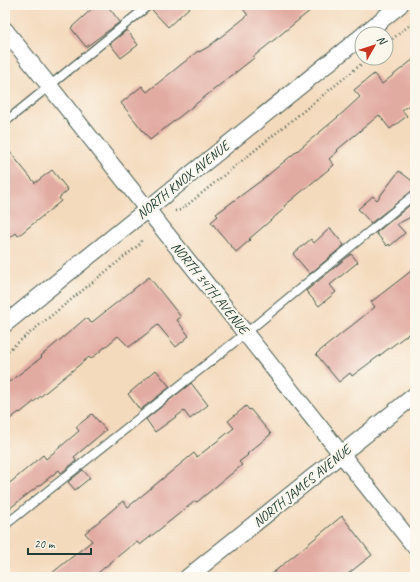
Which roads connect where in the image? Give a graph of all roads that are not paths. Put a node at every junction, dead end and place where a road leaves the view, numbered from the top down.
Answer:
1 (149, 5) edge
2 (400, 5) edge
3 (374, 26) edge
4 (5, 30) edge
5 (354, 42) edge
6 (49, 86) junction
7 (5, 122) edge
8 (415, 194) edge
9 (147, 209) junction
10 (5, 324) edge
11 (247, 332) junction
12 (415, 395) edge
13 (341, 455) junction
14 (5, 525) edge
15 (415, 547) edge
16 (188, 577) edge

1 - 6 lane
2 - 3 street, NORTH KNOX AVENUE
4 - 6 street, NORTH 34TH AVENUE
5 - 9 street, NORTH KNOX AVENUE
6 - 7 lane
6 - 9 street, NORTH 34TH AVENUE
8 - 11 lane
9 - 10 street, NORTH KNOX AVENUE
9 - 11 street, NORTH 34TH AVENUE
11 - 13 street, NORTH 34TH AVENUE
11 - 14 lane
12 - 13 street, NORTH JAMES AVENUE
13 - 15 street, NORTH 34TH AVENUE
13 - 16 street, NORTH JAMES AVENUE

